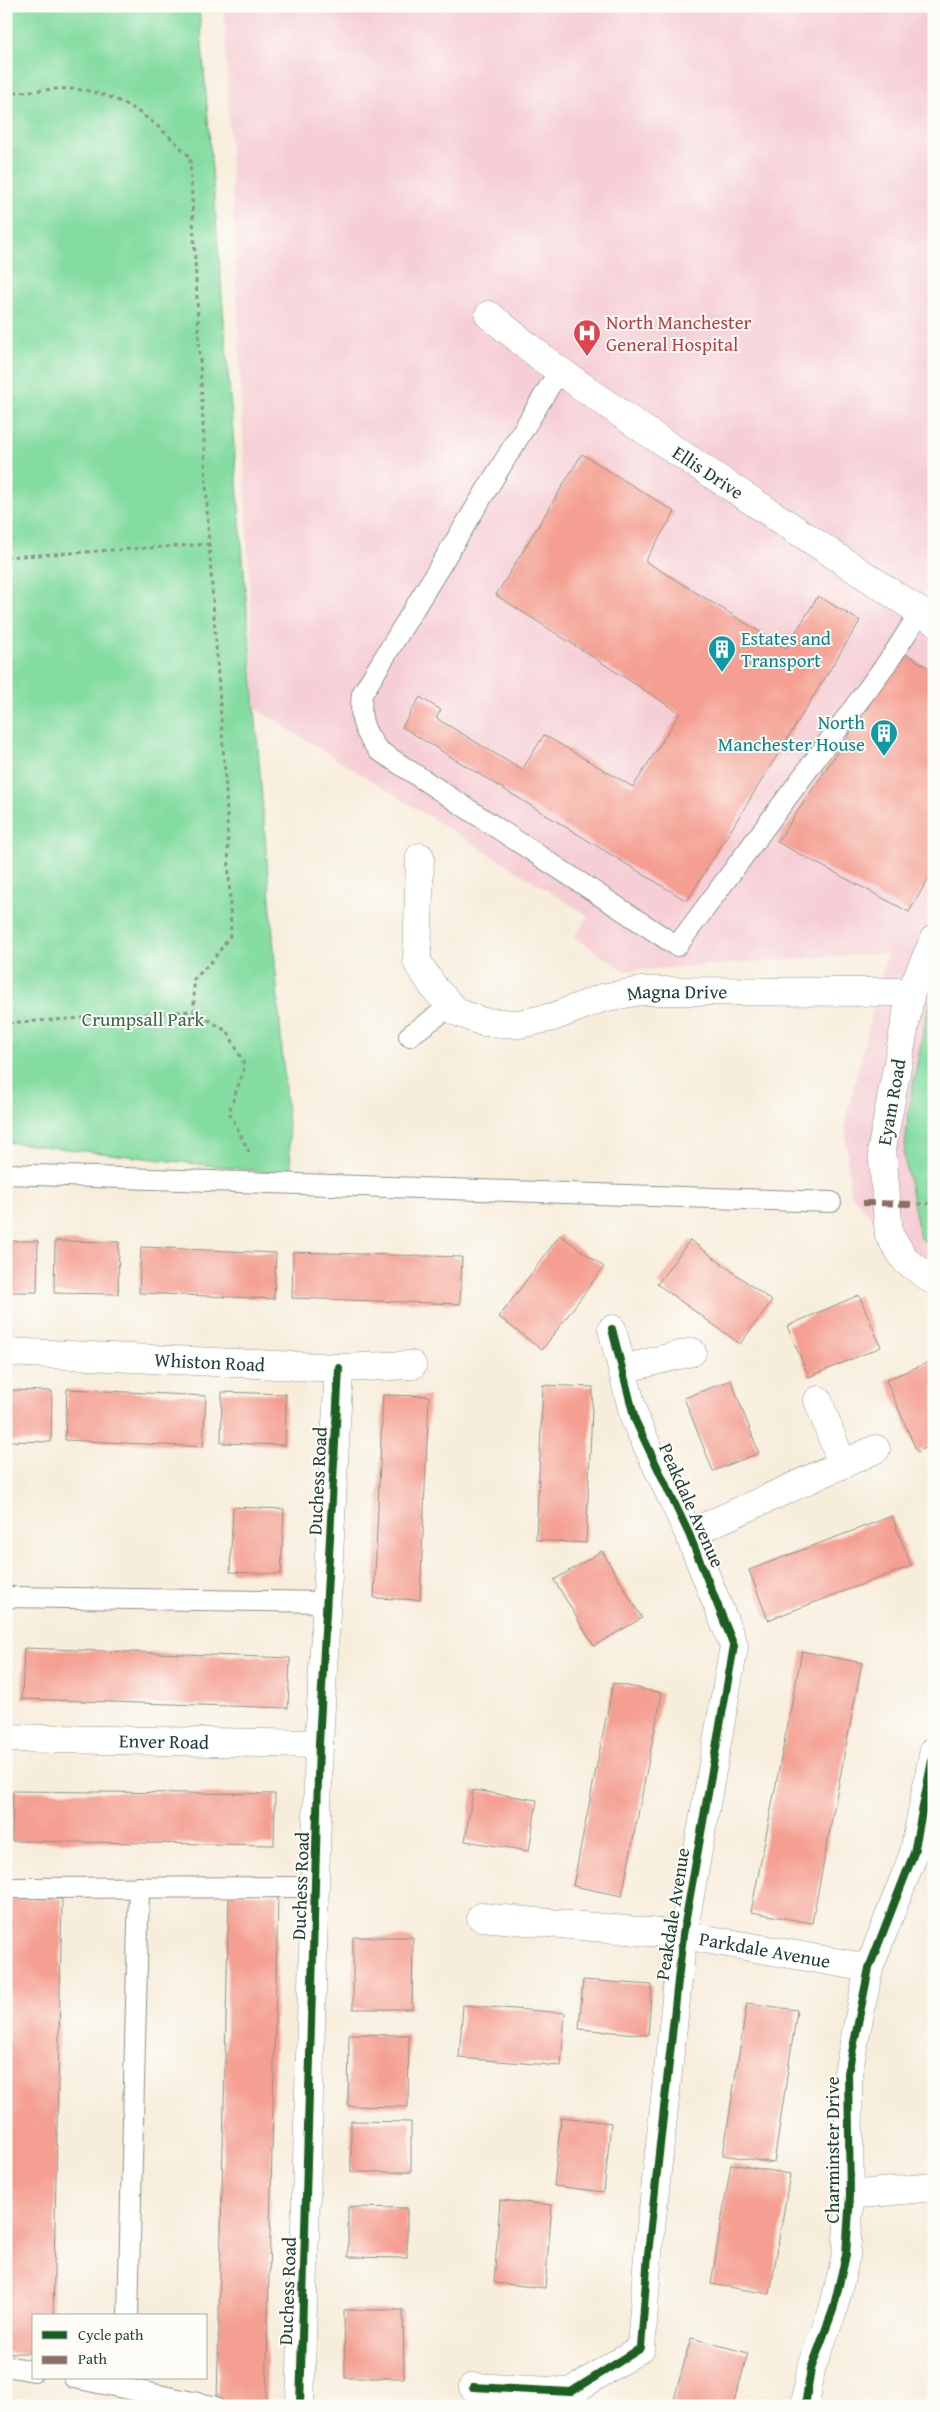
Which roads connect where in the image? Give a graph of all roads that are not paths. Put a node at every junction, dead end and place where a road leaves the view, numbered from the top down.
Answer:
1 (489, 315) dead end
2 (559, 371) junction
3 (927, 616) edge
4 (420, 857) dead end
5 (934, 939) edge
6 (911, 992) junction
7 (451, 1006) junction
8 (409, 1036) dead end
9 (6, 1174) edge
10 (831, 1202) dead end
11 (934, 1281) edge
12 (612, 1329) dead end
13 (6, 1352) edge
14 (692, 1352) dead end
15 (412, 1365) dead end
16 (339, 1368) junction
17 (622, 1369) junction
18 (818, 1400) dead end
19 (876, 1449) dead end
20 (842, 1464) junction
21 (689, 1534) junction
22 (6, 1597) edge
23 (327, 1602) junction
24 (6, 1738) edge
25 (320, 1744) junction
26 (934, 1750) edge
27 (139, 1887) junction
28 (316, 1887) junction
29 (6, 1888) edge
30 (481, 1917) dead end
31 (683, 1935) junction
32 (869, 1968) junction
33 (934, 2187) edge
34 (850, 2195) junction
35 (128, 2314) edge
36 (6, 2366) edge
37 (32, 2371) edge
38 (95, 2380) edge
39 (126, 2383) edge
40 (474, 2387) dead end
41 (213, 2406) edge
42 (300, 2406) edge
43 (805, 2406) edge

1 - 2 street, Ellis Drive
2 - 3 street, Ellis Drive
2 - 3 lane
4 - 7 street, Magna Drive
5 - 6 street, Eyam Road
6 - 7 street, Magna Drive
6 - 11 street, Eyam Road
7 - 8 lane
9 - 10 lane
12 - 17 street, Peakdale Avenue
13 - 16 street, Whiston Road
14 - 17 street
15 - 16 street, Whiston Road
16 - 23 street, Duchess Road
17 - 21 street, Peakdale Avenue
18 - 20 street
19 - 20 street
20 - 21 street
21 - 31 street, Peakdale Avenue
22 - 23 lane
23 - 25 street, Duchess Road
24 - 25 street, Enver Road
25 - 28 street, Duchess Road
26 - 32 street, Charminster Drive
27 - 28 lane
27 - 29 lane
27 - 35 lane
28 - 42 street, Duchess Road
30 - 31 street, Parkdale Avenue
31 - 32 street, Parkdale Avenue
31 - 40 street, Peakdale Avenue
32 - 34 street, Charminster Drive
33 - 34 street
34 - 43 street, Charminster Drive
36 - 37 lane
38 - 39 lane
39 - 41 lane

